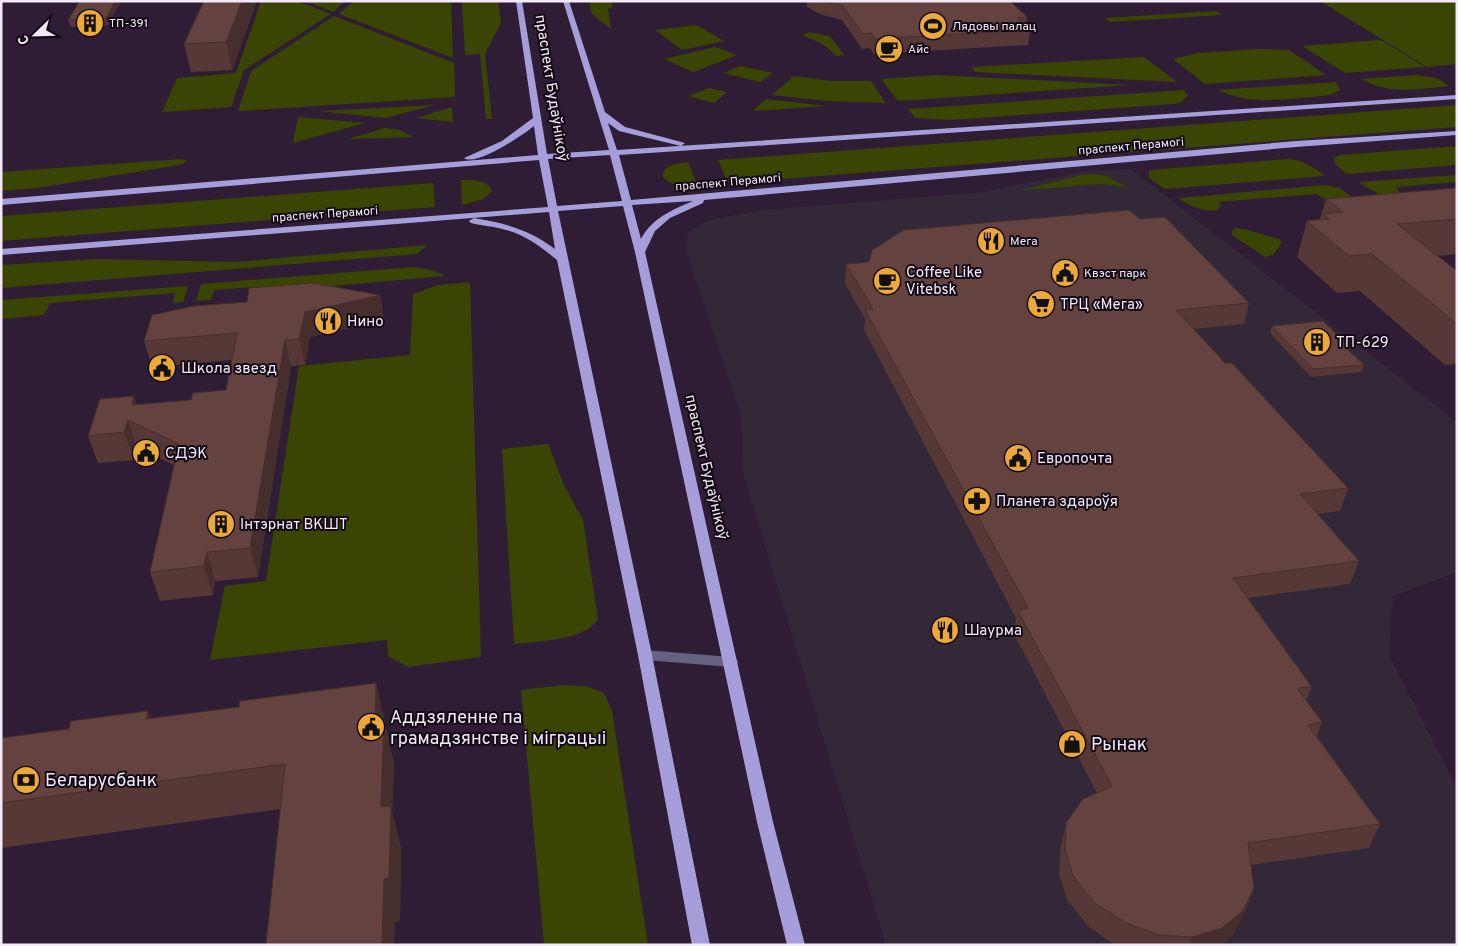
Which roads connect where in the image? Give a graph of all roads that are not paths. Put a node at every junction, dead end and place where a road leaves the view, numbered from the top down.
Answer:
1 (519, 1) edge
2 (566, 1) edge
3 (1457, 97) edge
4 (601, 113) junction
5 (538, 118) junction
6 (1457, 133) edge
7 (698, 147) junction
8 (614, 153) junction
9 (543, 157) junction
10 (446, 165) junction
11 (718, 196) junction
12 (1, 202) edge
13 (627, 203) junction
14 (553, 209) junction
15 (449, 217) junction
16 (1, 252) edge
17 (640, 252) junction
18 (562, 259) junction
19 (645, 655) junction
20 (731, 662) junction
21 (701, 945) edge
22 (796, 945) edge

1 - 5 main road, праспект Будаўнікоў
2 - 4 main road, праспект Будаўнікоў
3 - 7 main road, праспект Перамогі
4 - 7 main road
4 - 8 main road, праспект Будаўнікоў
5 - 9 main road, праспект Будаўнікоў
5 - 10 main road
6 - 11 main road, праспект Перамогі
7 - 8 main road, праспект Перамогі
8 - 9 main road, праспект Перамогі
8 - 13 main road, праспект Будаўнікоў
9 - 10 main road, праспект Перамогі
9 - 14 main road, праспект Будаўнікоў
10 - 12 main road, праспект Перамогі
11 - 13 main road, праспект Перамогі
11 - 17 main road
13 - 14 main road, праспект Перамогі
13 - 17 main road, праспект Будаўнікоў
14 - 15 main road, праспект Перамогі
14 - 18 main road, праспект Будаўнікоў
15 - 16 main road, праспект Перамогі
15 - 18 main road
17 - 20 main road, праспект Будаўнікоў
18 - 19 main road, праспект Будаўнікоў
19 - 20 street
19 - 21 main road, праспект Будаўнікоў
20 - 22 main road, праспект Будаўнікоў

